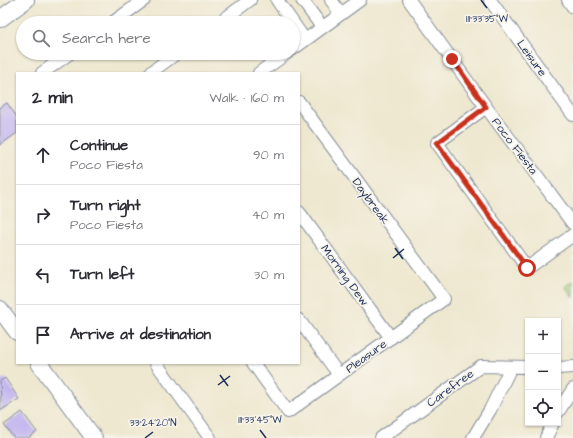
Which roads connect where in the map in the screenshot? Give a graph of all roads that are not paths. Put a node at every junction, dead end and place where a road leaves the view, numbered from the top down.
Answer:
1 (26, 0) edge
2 (144, 0) edge
3 (250, 0) edge
4 (277, 0) edge
5 (302, 0) edge
6 (331, 0) edge
7 (358, 0) edge
8 (409, 0) edge
9 (490, 0) edge
10 (568, 0) edge
11 (573, 7) edge
12 (341, 14) junction
13 (122, 16) edge
14 (228, 16) edge
15 (288, 16) edge
16 (0, 19) edge
17 (322, 27) junction
18 (300, 33) edge
19 (305, 40) junction
20 (300, 43) edge
21 (60, 60) edge
22 (168, 60) edge
23 (281, 60) edge
24 (274, 69) edge
25 (43, 72) edge
26 (151, 72) edge
27 (263, 72) edge
28 (300, 103) edge
29 (486, 107) junction
30 (573, 115) edge
31 (300, 213) edge
32 (573, 224) edge
33 (573, 235) edge
34 (444, 299) joint
35 (0, 309) edge
36 (300, 321) edge
37 (16, 331) edge
38 (391, 338) junction
39 (40, 364) edge
40 (157, 364) edge
41 (254, 364) edge
42 (511, 367) junction
43 (525, 367) edge
44 (573, 367) edge
45 (561, 368) edge
46 (339, 375) junction
47 (573, 389) edge
48 (561, 407) edge
49 (552, 426) edge
50 (94, 438) edge
51 (210, 438) edge
52 (381, 438) edge
53 (473, 438) edge
54 (546, 438) edge

1 - 16 main road
2 - 13 lane
3 - 14 lane
4 - 15 lane
5 - 17 lane
6 - 12 lane
7 - 12 lane
8 - 29 lane
9 - 30 lane, Leisure
10 - 11 lane
12 - 17 lane
17 - 19 lane
18 - 19 lane
19 - 20 lane
21 - 25 lane
22 - 26 lane
23 - 24 lane
24 - 27 lane
28 - 34 lane, Daybreak
29 - 32 lane, Poco Fiesta
29 - 33 lane, Poco Fiesta
31 - 38 lane, Morning Dew
34 - 38 lane, Pleasure
35 - 37 main road
36 - 46 lane
38 - 46 lane, Pleasure
39 - 50 main road
40 - 51 lane
41 - 46 lane, Pleasure
42 - 43 lane, Carefree
42 - 52 lane, Carefree
42 - 53 lane
44 - 45 lane
47 - 48 lane
49 - 54 lane

